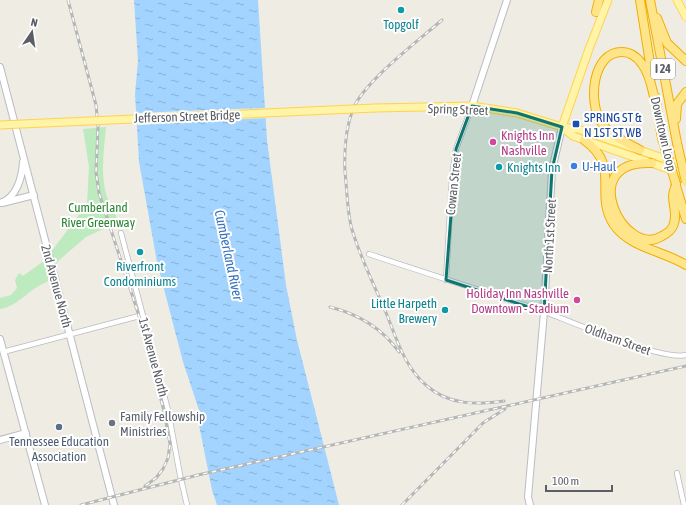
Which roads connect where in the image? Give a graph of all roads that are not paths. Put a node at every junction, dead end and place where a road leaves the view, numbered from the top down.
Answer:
1 (507, 0) edge
2 (600, 0) edge
3 (608, 0) edge
4 (640, 0) edge
5 (677, 0) edge
6 (650, 2) edge
7 (596, 12) joint
8 (686, 17) edge
9 (590, 45) junction
10 (686, 61) edge
11 (0, 67) edge
12 (686, 92) edge
13 (656, 101) junction
14 (472, 106) junction
15 (375, 108) joint
16 (0, 125) edge
17 (562, 127) junction
18 (584, 140) junction
19 (676, 140) junction
20 (640, 150) junction
21 (23, 154) junction
22 (652, 163) junction
23 (686, 166) edge
24 (686, 175) edge
25 (686, 182) edge
26 (676, 184) junction
27 (34, 195) junction
28 (1, 203) edge
29 (686, 219) edge
30 (121, 233) dead end
31 (369, 254) dead end
32 (686, 265) edge
33 (446, 280) junction
34 (544, 312) junction
35 (142, 315) junction
36 (70, 334) junction
37 (0, 339) edge
38 (3, 352) junction
39 (686, 355) edge
40 (26, 433) junction
41 (0, 440) edge
42 (677, 473) dead end
43 (45, 505) edge
44 (114, 505) edge
45 (187, 505) edge
46 (530, 505) edge
47 (684, 505) edge

1 - 14 street, Cowan Street
2 - 7 highway
3 - 9 main road, North 1st Street
4 - 13 highway, Downtown Loop / I 24
5 - 8 main road
6 - 10 highway
6 - 19 highway, Downtown Loop / I 24
7 - 9 main road, North 1st Street
9 - 17 main road, North 1st Street
11 - 21 street, 2nd Avenue North
12 - 19 highway
13 - 20 highway
13 - 26 highway, Downtown Loop / I 24, bridge
14 - 15 main road, Spring Street
14 - 17 main road, Spring Street
14 - 33 street, Cowan Street
15 - 16 main road, Jefferson Street Bridge, bridge
17 - 18 main road, Spring Street
17 - 20 main road, Spring Street
17 - 34 street, North 1st Street
18 - 22 main road, Spring Street
18 - 32 highway
19 - 25 highway, Downtown Loop / I 24, bridge
20 - 23 main road, Spring Street
21 - 27 street, 2nd Avenue North
21 - 28 street
22 - 24 main road, Spring Street
22 - 26 highway
26 - 29 highway, Downtown Loop / I 24
27 - 28 street
27 - 36 street, 2nd Avenue North
30 - 35 street, 1st Avenue North
31 - 33 street, Oldham Street
33 - 34 street, Oldham Street
34 - 39 street, Oldham Street
34 - 46 street, North 1st Street
35 - 36 street
35 - 45 street, 1st Avenue North
36 - 38 street
36 - 44 street, 2nd Avenue North
37 - 38 street
38 - 40 street
40 - 41 street
40 - 43 street
42 - 47 street

